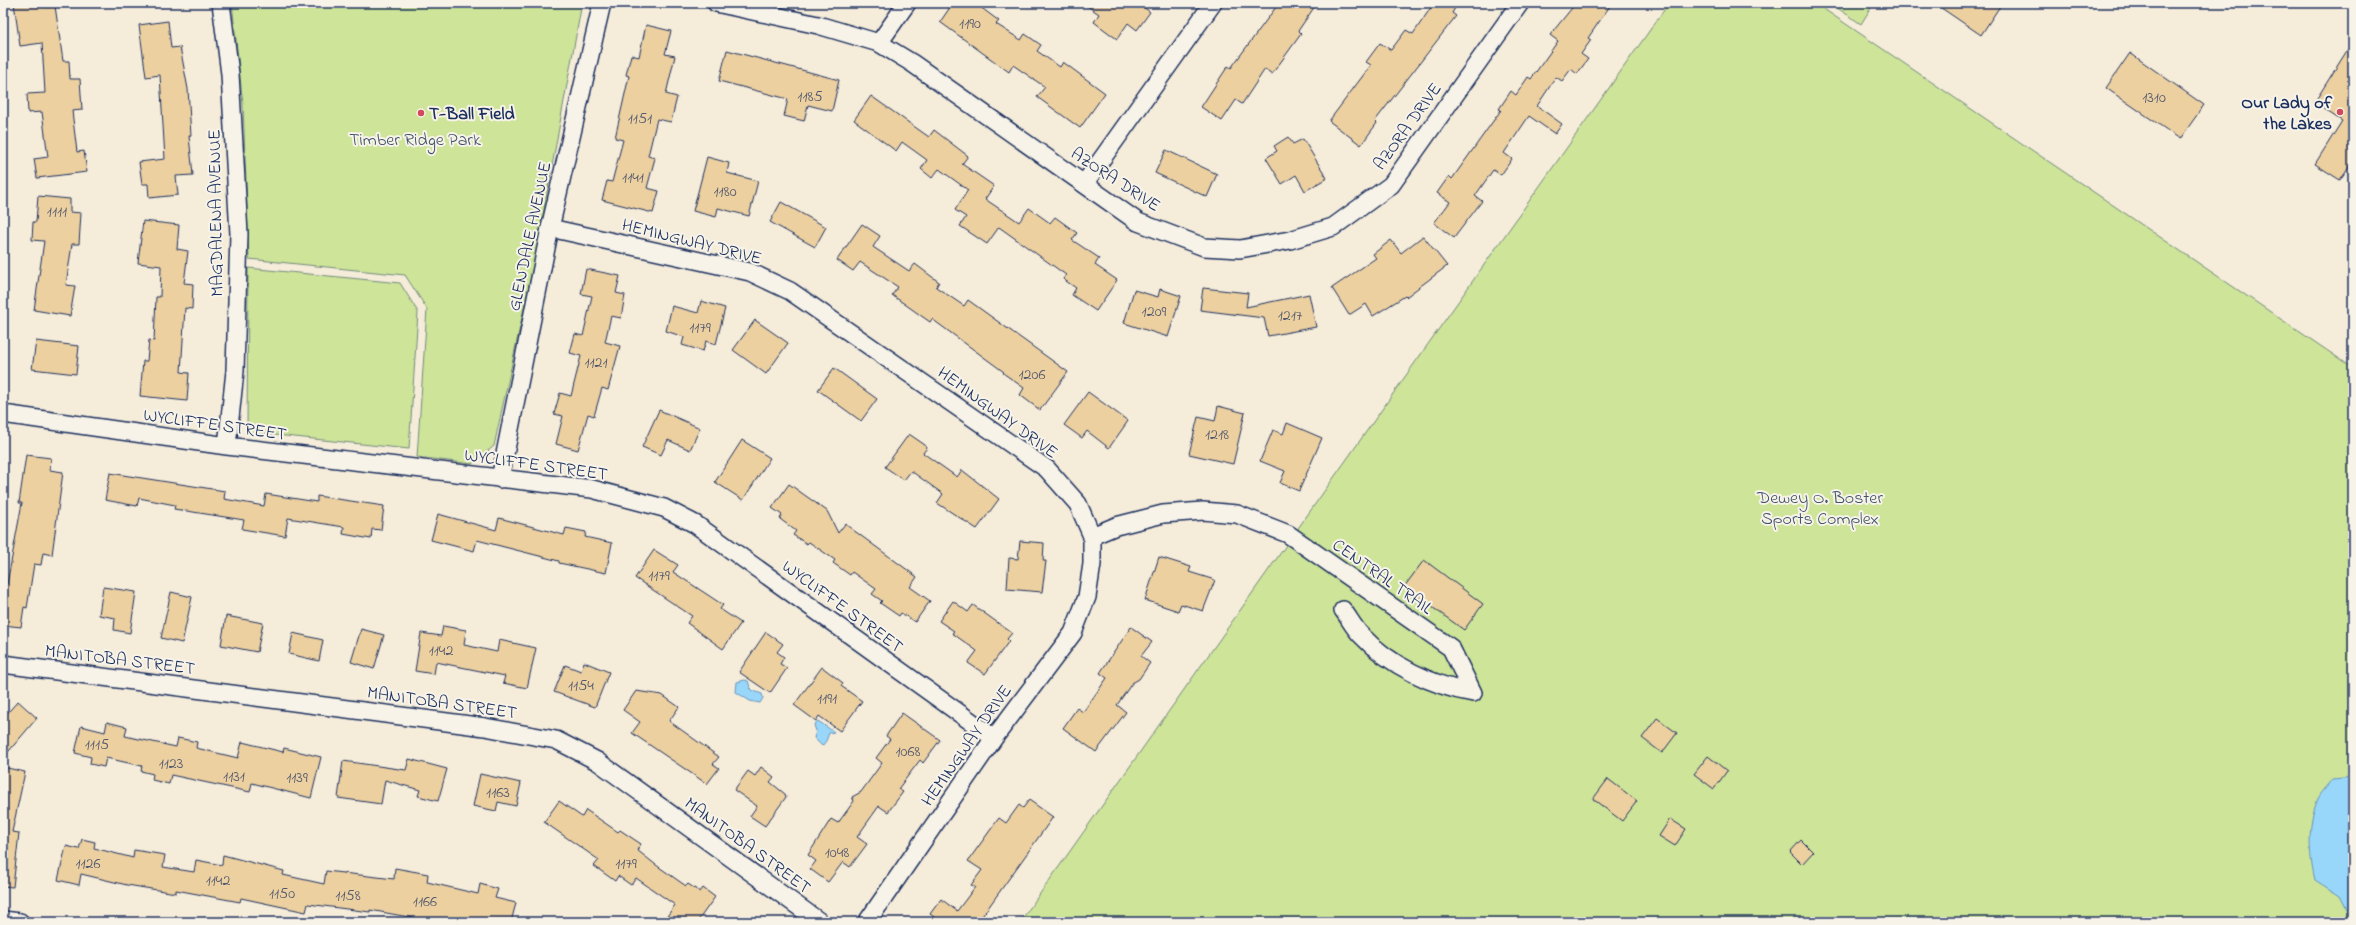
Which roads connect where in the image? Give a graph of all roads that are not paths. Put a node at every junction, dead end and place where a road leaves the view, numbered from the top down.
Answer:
1 (221, 3) edge
2 (602, 3) edge
3 (716, 3) edge
4 (907, 3) edge
5 (1213, 3) edge
6 (1520, 3) edge
7 (879, 43) junction
8 (1084, 184) junction
9 (550, 228) junction
10 (3, 414) edge
11 (227, 446) junction
12 (500, 479) junction
13 (1092, 536) junction
14 (1343, 610) dead end
15 (3, 664) edge
16 (994, 738) junction
17 (3, 920) edge
18 (20, 922) edge
19 (820, 922) edge
20 (868, 922) edge

1 - 11 street, MAGDALENA AVENUE
2 - 9 street, GLENDALE AVENUE
3 - 7 street, AZORA DRIVE
4 - 7 street
5 - 8 street
6 - 8 street, AZORA DRIVE
7 - 8 street, AZORA DRIVE
9 - 12 street, GLENDALE AVENUE
9 - 13 street, HEMINGWAY DRIVE
10 - 11 street, WYCLIFFE STREET
11 - 12 street, WYCLIFFE STREET
12 - 16 street, WYCLIFFE STREET
13 - 14 street, CENTRAL TRAIL
13 - 16 street, HEMINGWAY DRIVE
15 - 19 street, MANITOBA STREET
16 - 20 street, HEMINGWAY DRIVE
17 - 18 street

